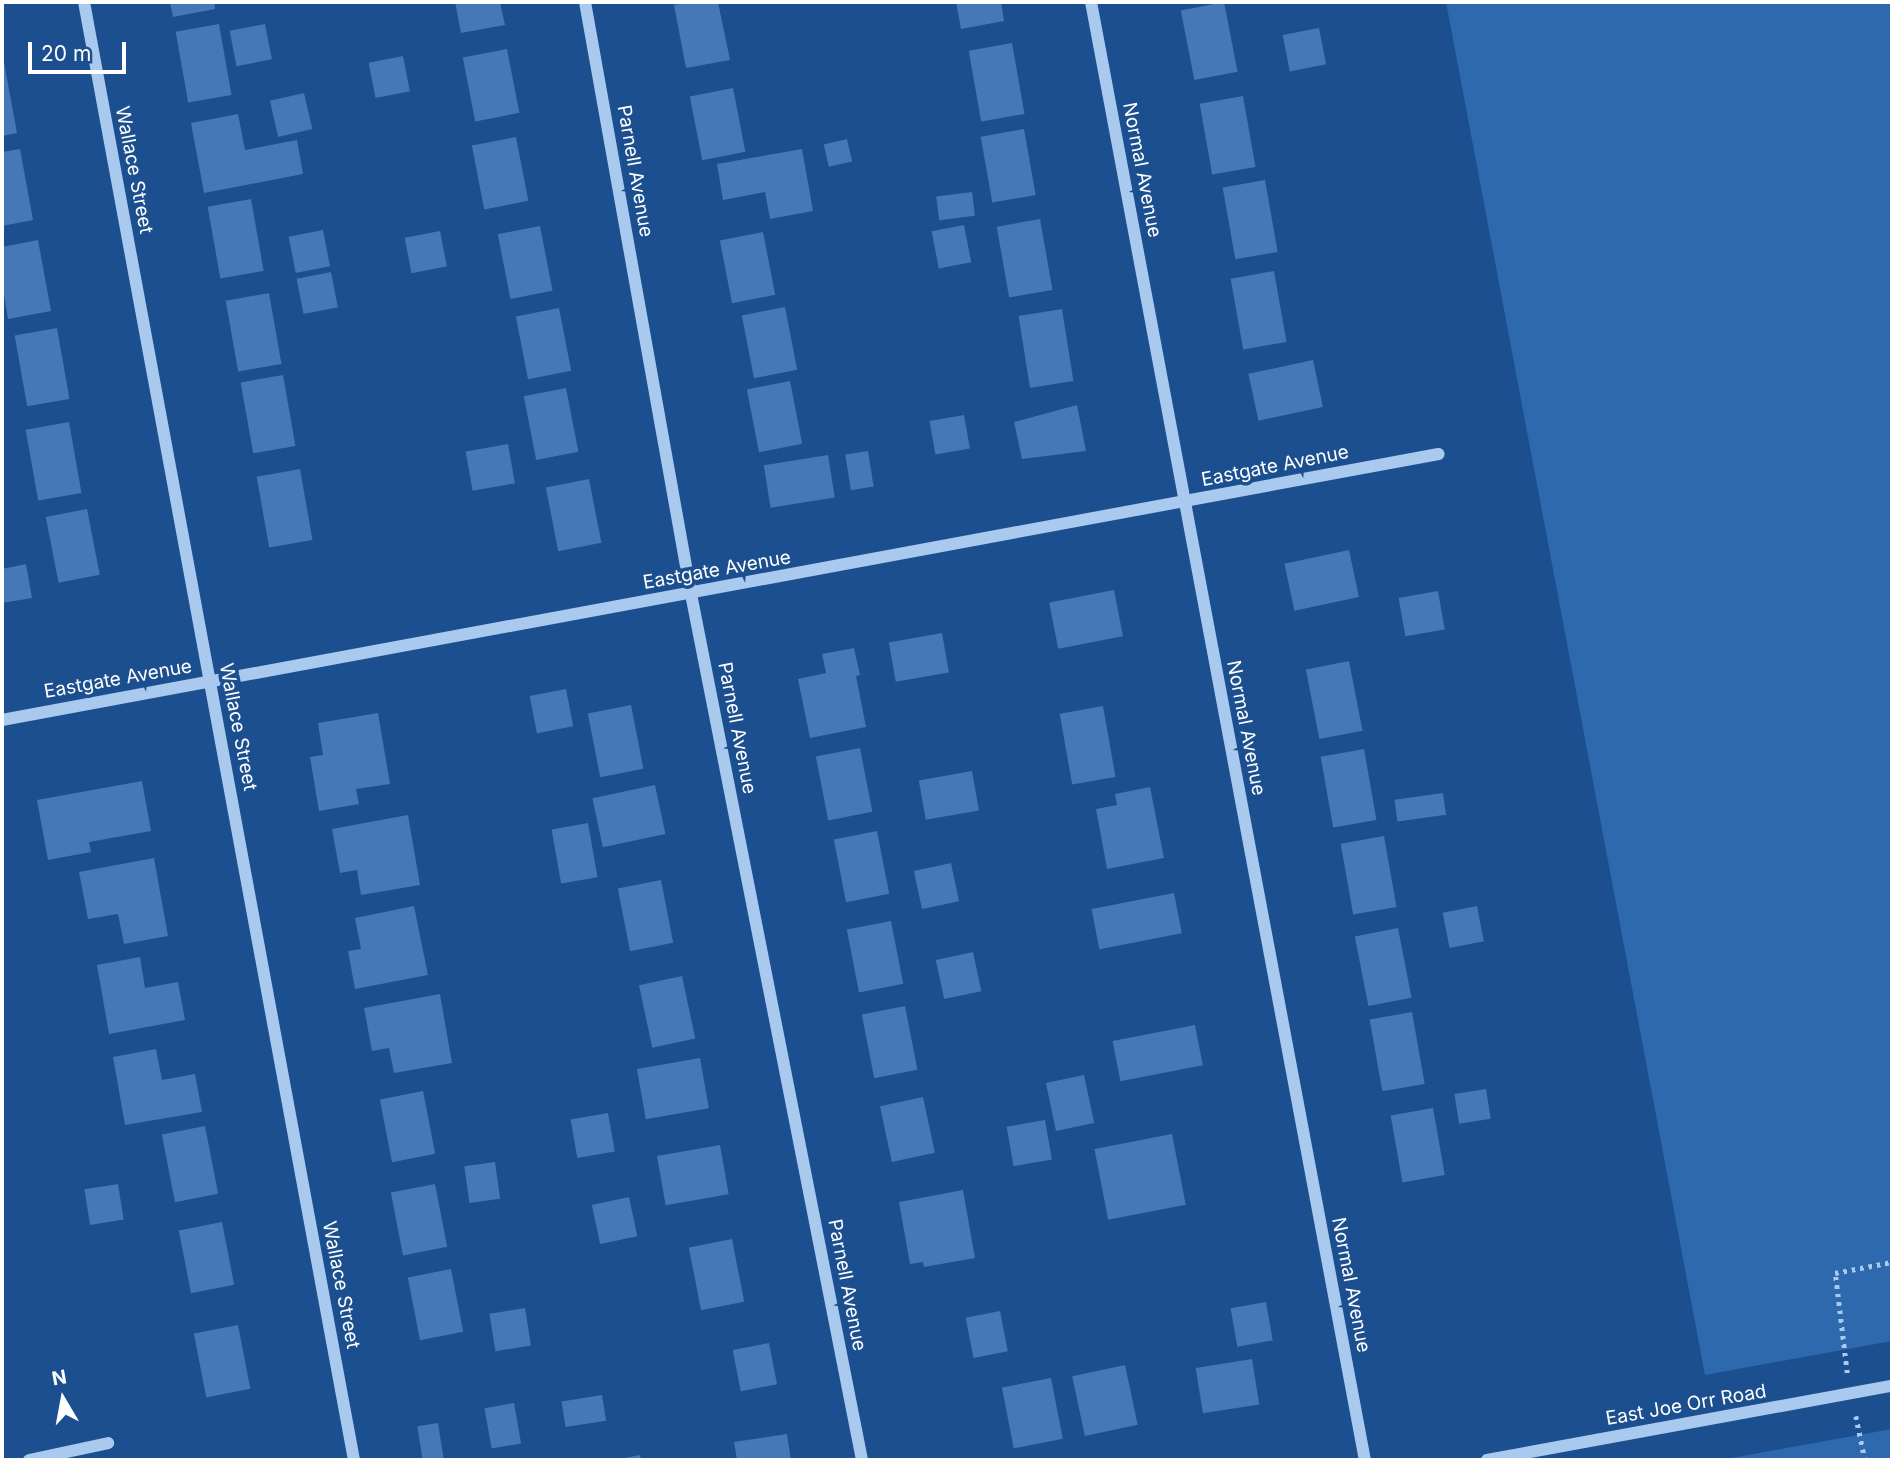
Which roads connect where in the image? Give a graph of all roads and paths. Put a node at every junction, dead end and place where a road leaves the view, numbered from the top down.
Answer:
1 (83, 2) edge
2 (585, 2) edge
3 (1091, 2) edge
4 (1439, 454) dead end
5 (1185, 503) junction
6 (691, 594) junction
7 (210, 682) junction
8 (2, 719) edge
9 (1892, 1262) edge
10 (1842, 1343) dead end
11 (1892, 1386) edge
12 (108, 1443) dead end
13 (1863, 1452) dead end
14 (29, 1460) edge
15 (354, 1460) edge
16 (862, 1460) edge
17 (1364, 1460) edge
18 (1487, 1460) edge
19 (1865, 1460) edge

1 - 7 street, Wallace Street
2 - 6 street, Parnell Avenue
3 - 5 street, Normal Avenue
4 - 5 street, Eastgate Avenue
5 - 6 street, Eastgate Avenue
5 - 17 street, Normal Avenue
6 - 7 street, Eastgate Avenue
6 - 16 street, Parnell Avenue
7 - 8 street, Eastgate Avenue
7 - 15 street, Wallace Street
9 - 10 path
11 - 18 street, East Joe Orr Road
12 - 14 street
13 - 19 path

